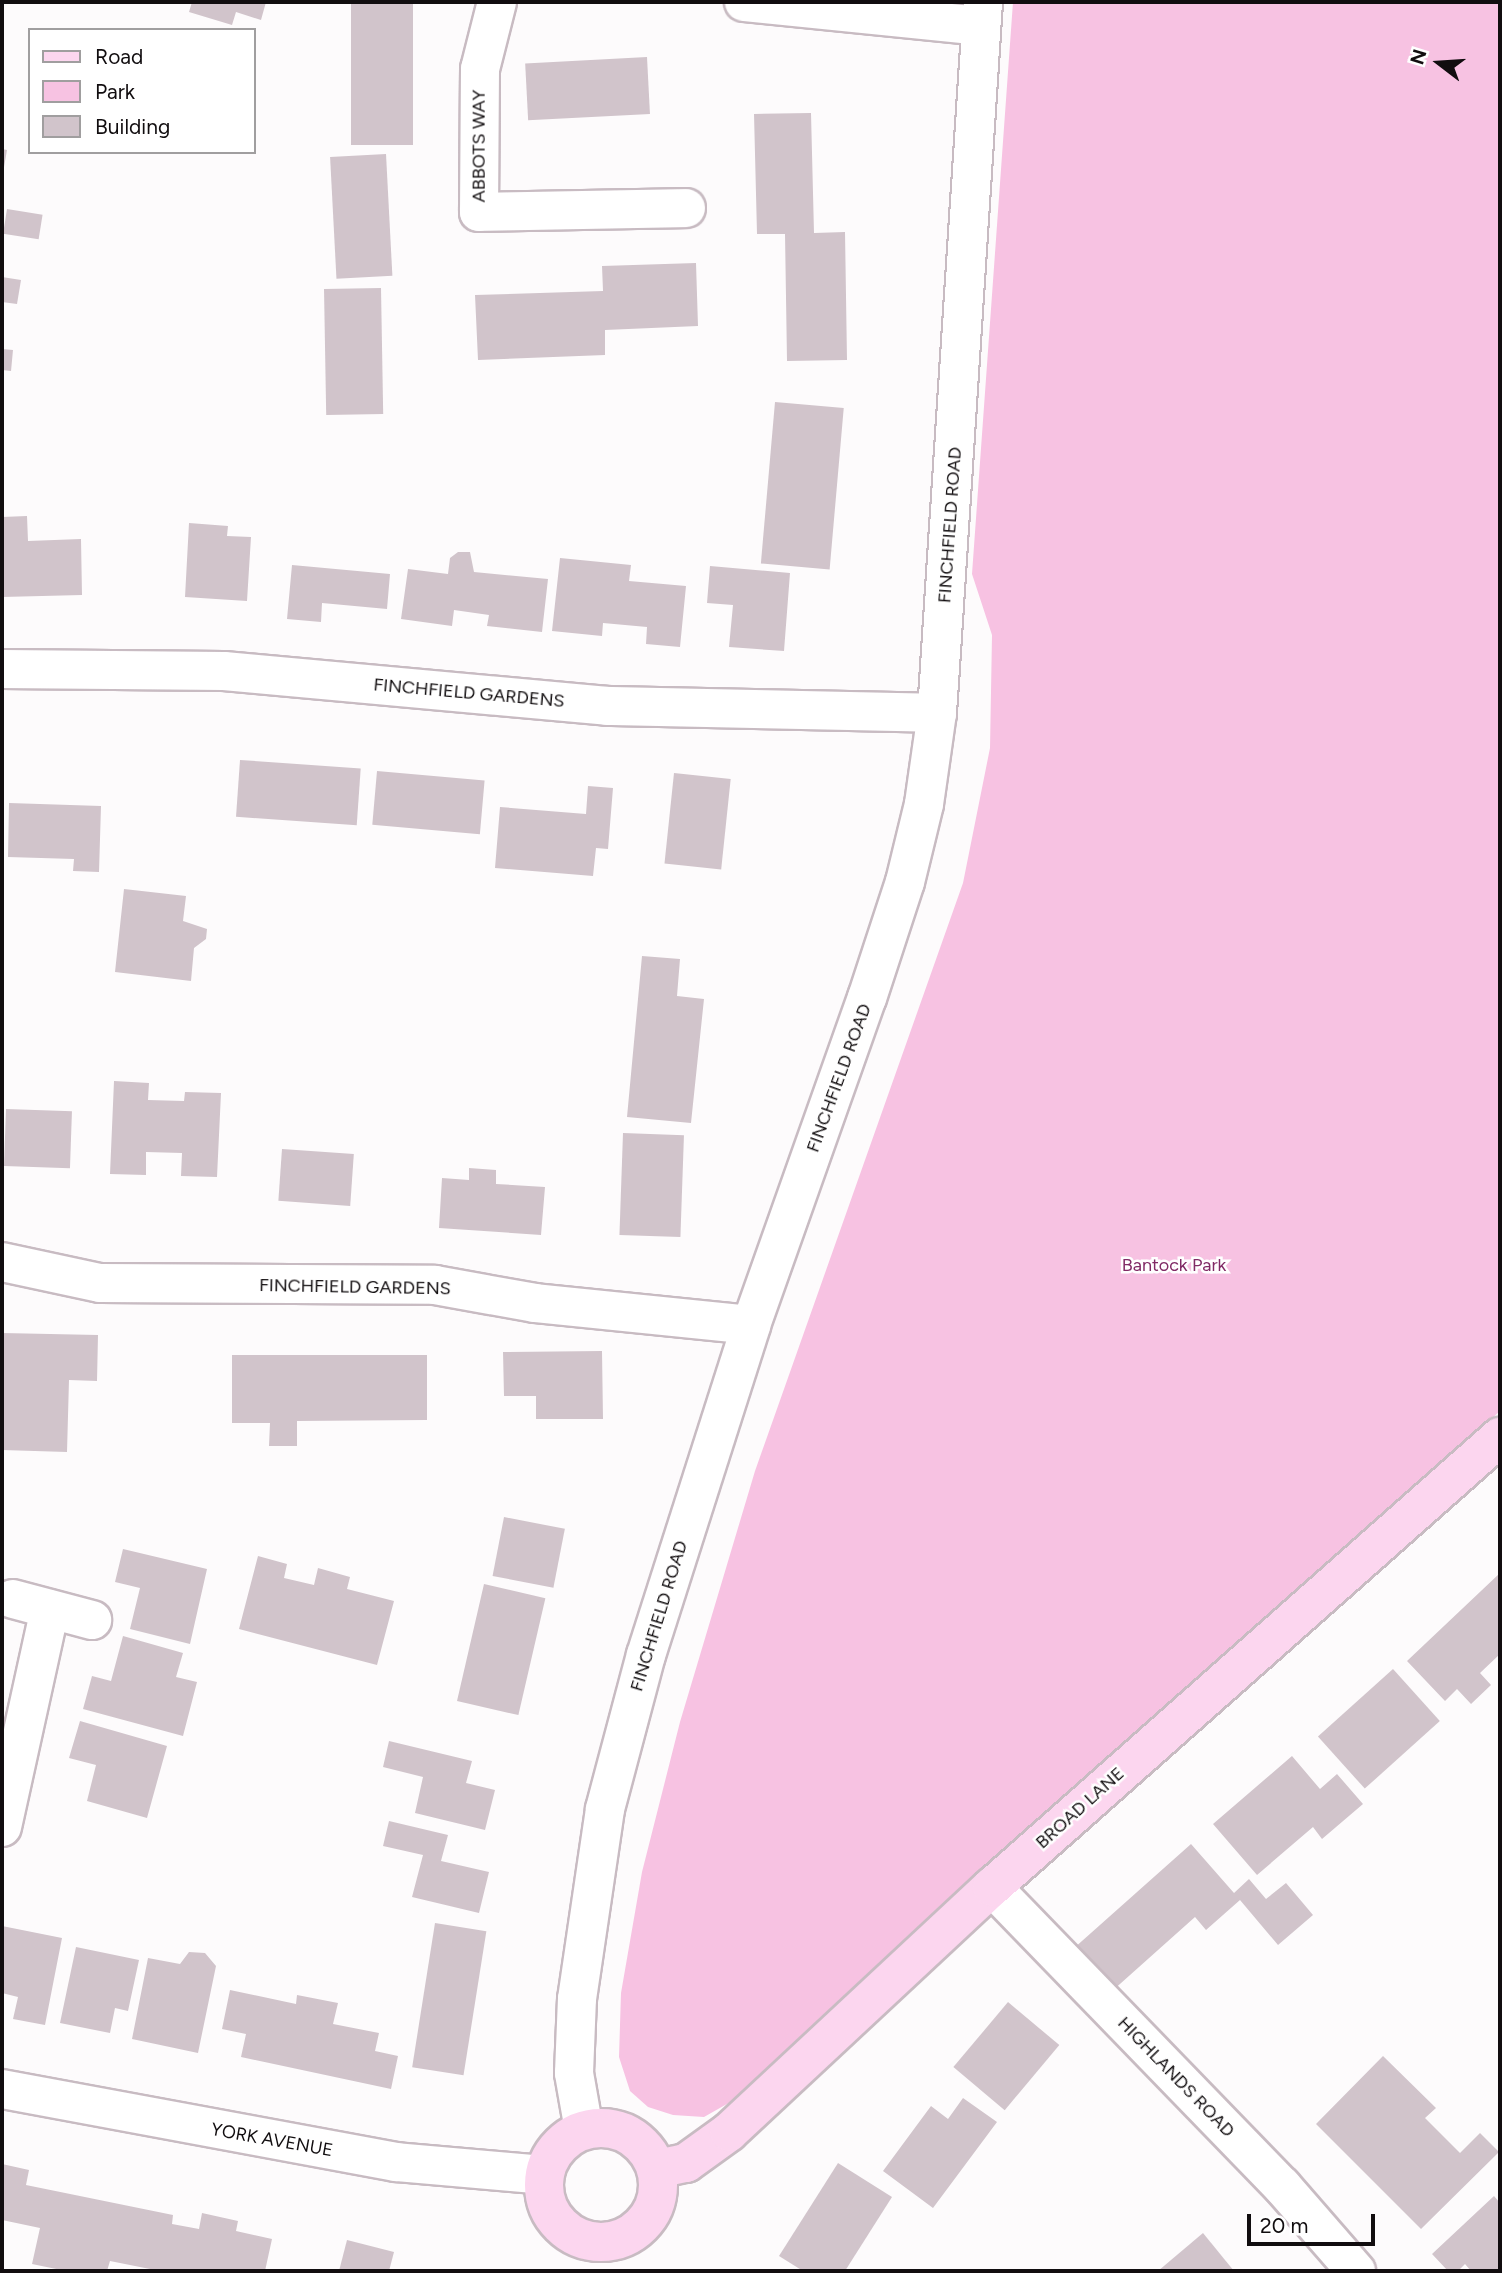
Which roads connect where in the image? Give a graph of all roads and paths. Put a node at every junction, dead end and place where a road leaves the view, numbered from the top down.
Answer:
1 (497, 2) edge
2 (744, 2) edge
3 (982, 14) edge
4 (686, 208) dead end
5 (2, 668) edge
6 (937, 713) junction
7 (2, 1262) edge
8 (751, 1325) junction
9 (1500, 1437) edge
10 (13, 1599) dead end
11 (50, 1609) junction
12 (92, 1620) dead end
13 (2, 1827) edge
14 (992, 1887) junction
15 (2, 2089) edge
16 (584, 2130) junction
17 (657, 2169) junction
18 (544, 2175) junction
19 (601, 2257) edge
20 (1356, 2271) edge

1 - 4 street, ABBOTS WAY
2 - 3 street
3 - 6 street, FINCHFIELD ROAD
5 - 6 street, FINCHFIELD GARDENS
6 - 8 street, FINCHFIELD ROAD
7 - 8 street, FINCHFIELD GARDENS
8 - 16 street, FINCHFIELD ROAD
9 - 14 main road, BROAD LANE
10 - 11 street
11 - 12 street
11 - 13 street
14 - 17 main road, BROAD LANE
14 - 20 street, HIGHLANDS ROAD
15 - 18 street, YORK AVENUE
16 - 17 main road
16 - 18 main road
17 - 19 main road
18 - 19 main road

